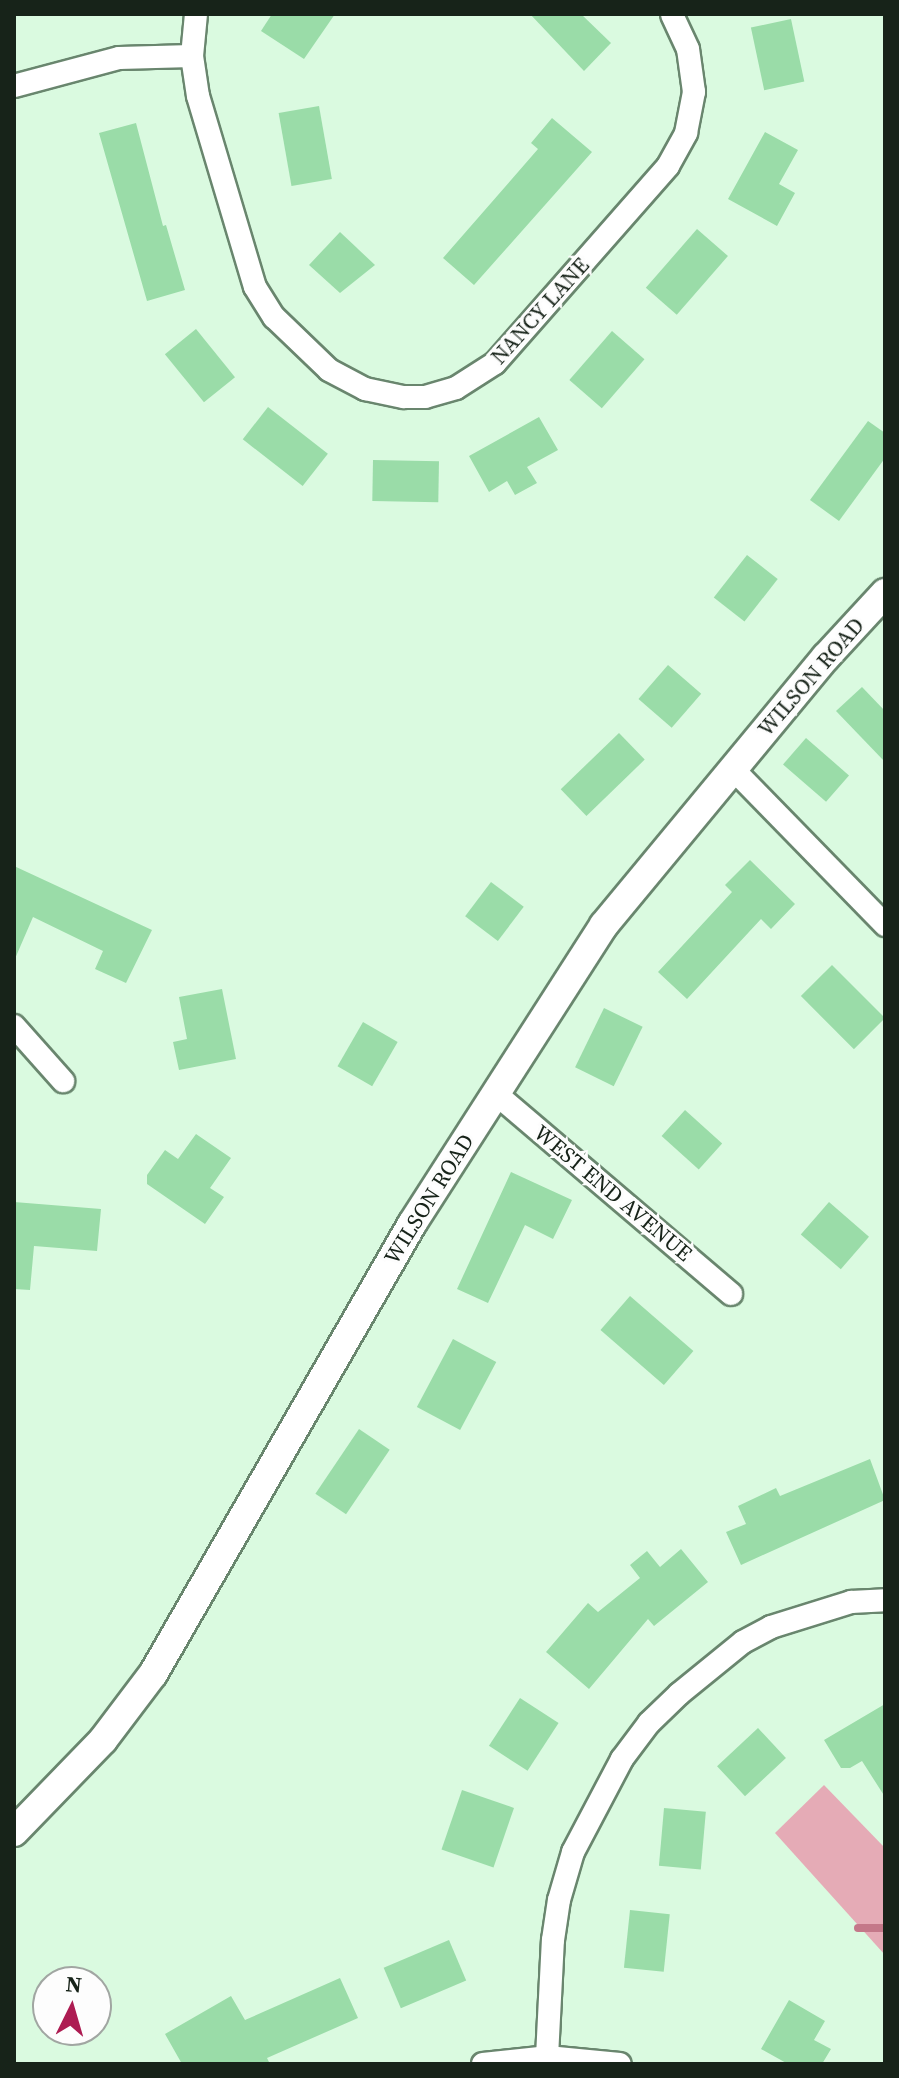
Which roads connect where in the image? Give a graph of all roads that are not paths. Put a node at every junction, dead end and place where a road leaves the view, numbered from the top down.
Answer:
1 (196, 14) edge
2 (672, 14) edge
3 (192, 56) junction
4 (14, 86) edge
5 (885, 593) edge
6 (733, 769) junction
7 (885, 925) edge
8 (14, 1026) edge
9 (63, 1081) dead end
10 (495, 1093) junction
11 (731, 1294) dead end
12 (885, 1600) edge
13 (14, 1832) edge
14 (547, 2057) junction
15 (483, 2064) edge
16 (620, 2064) edge

1 - 3 street, NANCY LANE
2 - 3 street, NANCY LANE
3 - 4 street
5 - 6 street, WILSON ROAD
6 - 7 street
6 - 10 street, WILSON ROAD
8 - 9 street
10 - 11 street, WEST END AVENUE
10 - 13 street, WILSON ROAD
12 - 14 street
14 - 15 street
14 - 16 street

